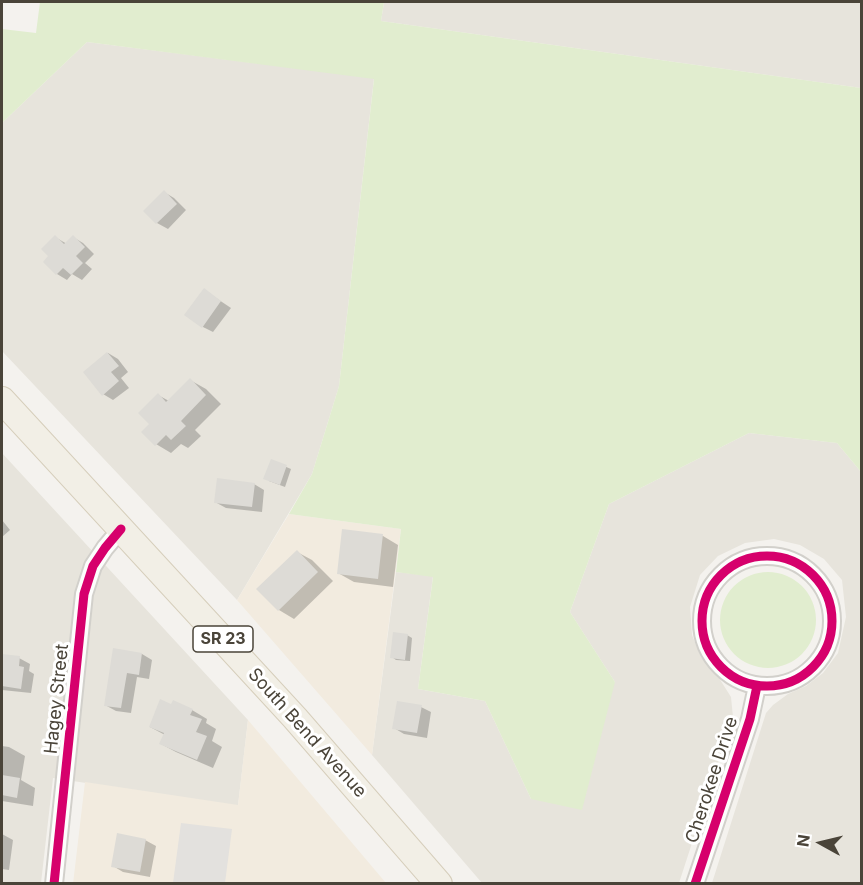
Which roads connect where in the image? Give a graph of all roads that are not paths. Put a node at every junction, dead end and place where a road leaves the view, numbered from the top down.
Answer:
1 (2, 400) edge
2 (121, 529) junction
3 (757, 686) junction
4 (54, 884) edge
5 (439, 884) edge
6 (696, 884) edge

1 - 2 main road, South Bend Avenue / SR 23
2 - 4 street, Hagey Street
2 - 5 main road, South Bend Avenue / SR 23
3 - 3 street
3 - 6 street, Cherokee Drive

